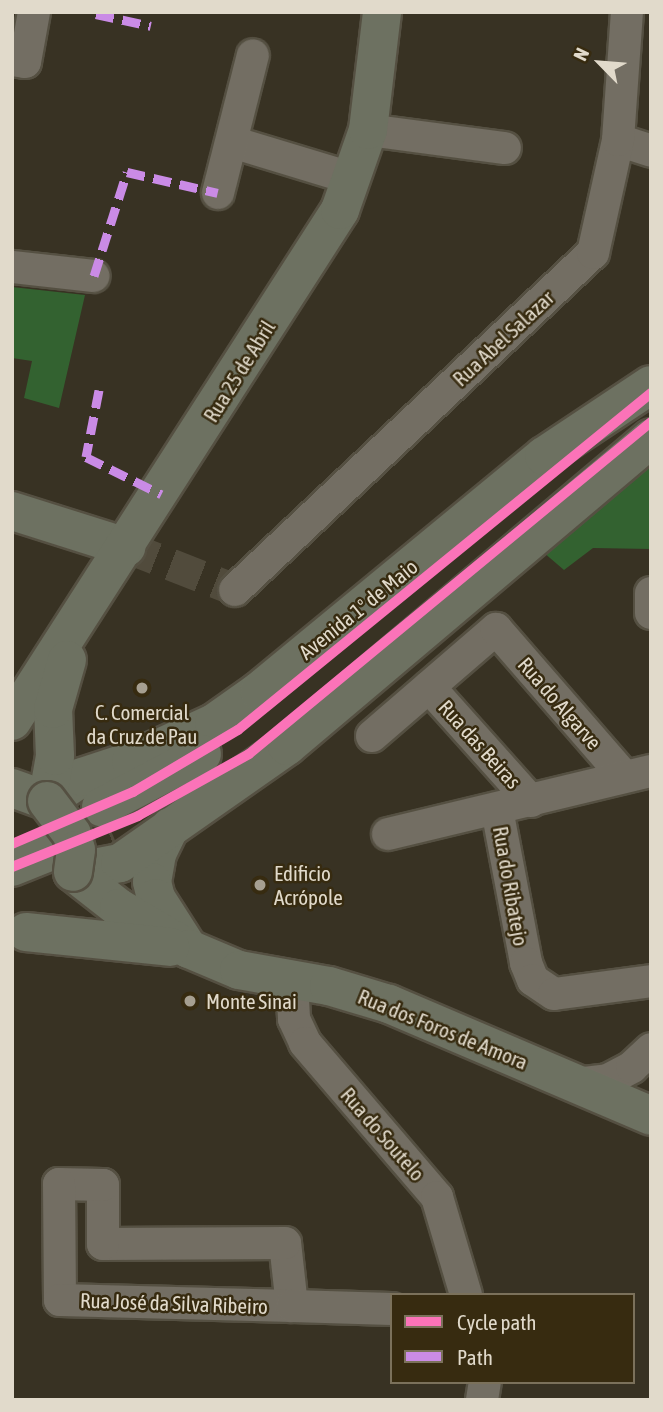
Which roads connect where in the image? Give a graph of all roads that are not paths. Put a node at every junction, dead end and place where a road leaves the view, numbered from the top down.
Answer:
1 (34, 12) edge
2 (382, 12) edge
3 (627, 12) edge
4 (253, 55) dead end
5 (19, 61) edge
6 (369, 130) junction
7 (618, 140) junction
8 (232, 142) junction
9 (505, 148) dead end
10 (651, 151) edge
11 (354, 179) junction
12 (218, 193) dead end
13 (12, 267) edge
14 (94, 276) dead end
15 (651, 385) edge
16 (651, 393) edge
17 (651, 422) edge
18 (651, 438) edge
19 (12, 511) edge
20 (126, 547) junction
21 (235, 590) dead end
22 (651, 593) edge
23 (90, 602) junction
24 (651, 613) edge
25 (429, 687) junction
26 (53, 709) junction
27 (12, 721) edge
28 (372, 736) dead end
29 (131, 761) junction
30 (637, 774) edge
31 (12, 788) edge
32 (531, 801) junction
33 (497, 809) junction
34 (170, 827) junction
35 (388, 834) dead end
36 (46, 840) edge
37 (12, 867) edge
38 (19, 935) edge
39 (190, 950) junction
40 (292, 980) junction
41 (651, 981) edge
42 (651, 1049) edge
43 (576, 1084) junction
44 (651, 1116) edge
45 (465, 1293) edge
46 (292, 1306) junction
47 (390, 1308) edge

1 - 5 street
2 - 6 main road, Rua 25 de Abril
3 - 7 street, Rua Abel Salazar
4 - 8 street
6 - 9 street
6 - 11 main road, Rua 25 de Abril
7 - 10 street
7 - 21 street, Rua Abel Salazar
8 - 11 street
8 - 12 street
11 - 20 main road, Rua 25 de Abril
13 - 14 street
15 - 29 main road, Avenida 1º de Maio
16 - 17 main road
18 - 34 main road
19 - 20 main road
20 - 23 main road, Rua 25 de Abril
22 - 24 street
23 - 26 main road, Rua 25 de Abril
23 - 27 main road, Rua 25 de Abril
25 - 28 street
25 - 30 street, Rua do Algarve
25 - 32 street, Rua das Beiras
26 - 29 main road
26 - 36 main road, Rua 25 de Abril
29 - 36 main road, Avenida 1º de Maio
30 - 32 street, Rua das Beiras
31 - 36 main road, Rua dos Foros de Amora
32 - 33 street, Rua das Beiras
33 - 35 street, Rua das Beiras
33 - 41 street, Rua do Ribatejo
34 - 36 main road
34 - 39 main road
36 - 37 main road
36 - 38 main road, Rua 25 de Abril
36 - 39 main road, Rua dos Foros de Amora
38 - 39 main road, Rua dos Foros de Amora
39 - 40 main road, Rua dos Foros de Amora
40 - 43 main road, Rua dos Foros de Amora
40 - 45 street, Rua do Soutelo
42 - 43 street
43 - 44 main road, Rua dos Foros de Amora
46 - 46 street, Rua José da Silva Ribeiro
46 - 47 street, Rua José da Silva Ribeiro

